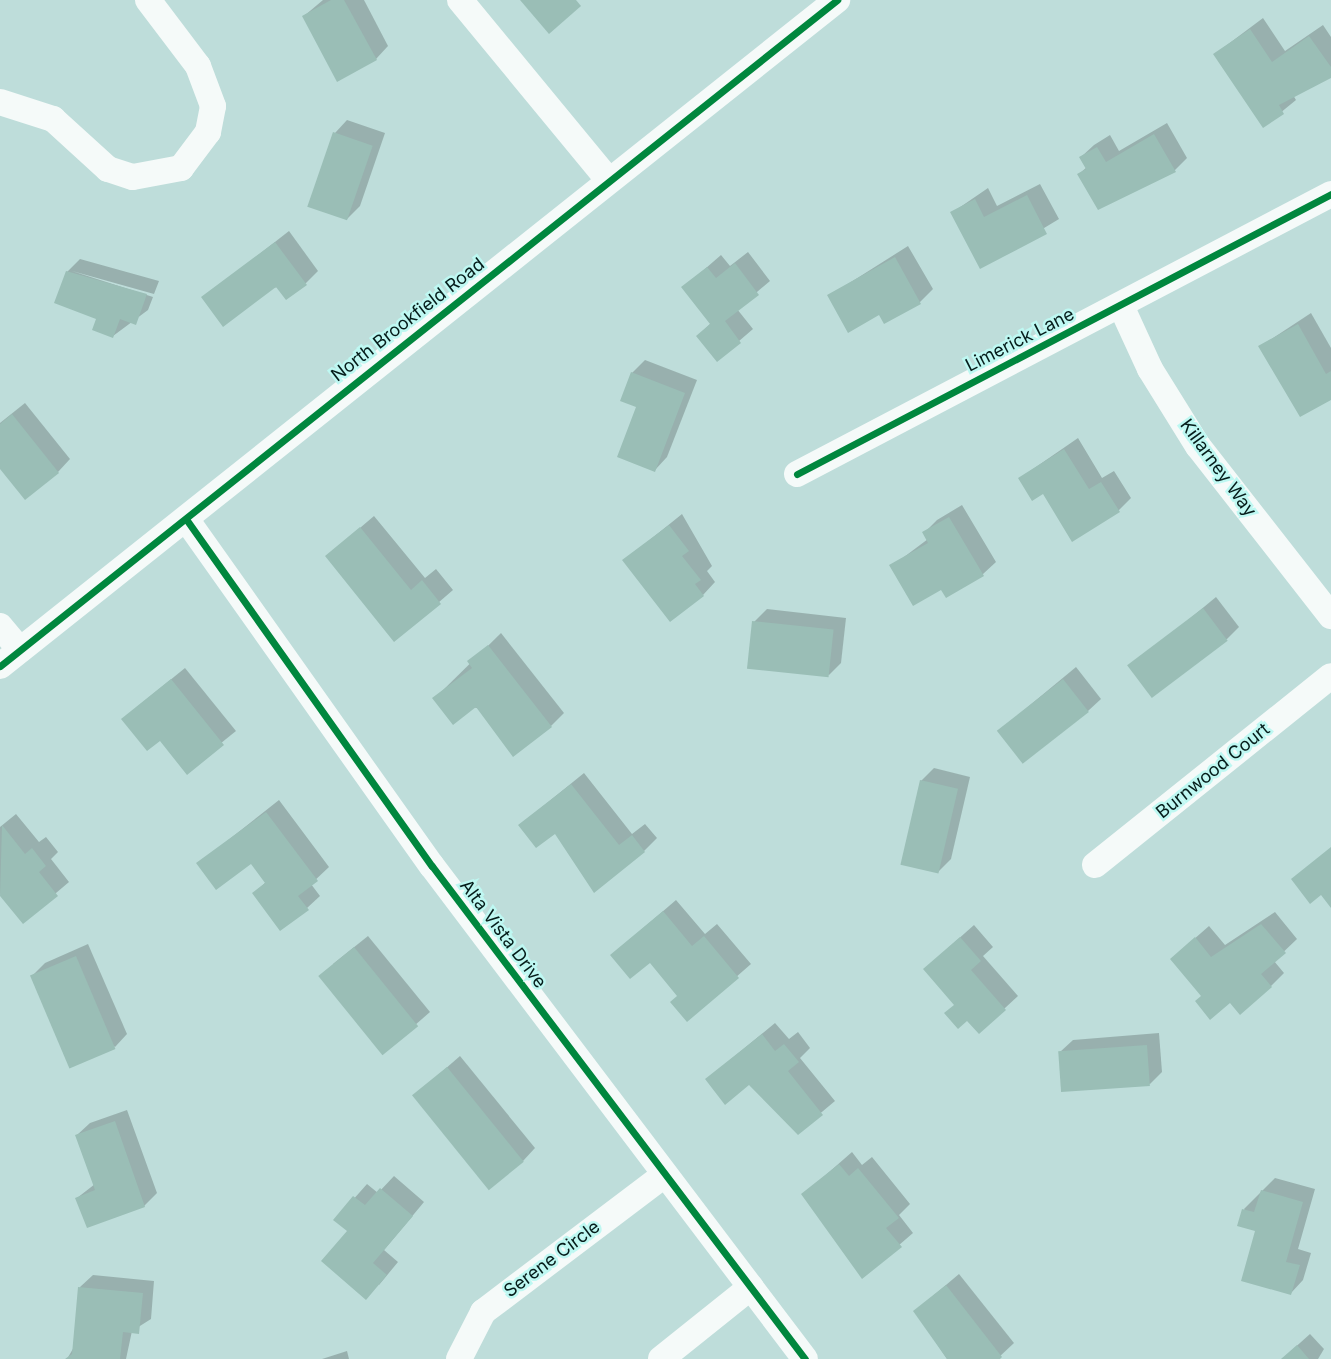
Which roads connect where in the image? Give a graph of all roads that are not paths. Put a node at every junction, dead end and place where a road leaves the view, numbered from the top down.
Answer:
1 (148, 0) edge
2 (460, 0) edge
3 (837, 0) edge
4 (0, 102) edge
5 (609, 181) junction
6 (1331, 194) edge
7 (1122, 308) junction
8 (797, 474) dead end
9 (186, 519) junction
10 (1331, 617) edge
11 (0, 626) edge
12 (10, 658) edge
13 (1331, 676) edge
14 (1095, 865) dead end
15 (664, 1175) junction
16 (751, 1287) junction
17 (459, 1359) edge
18 (661, 1359) edge
19 (805, 1359) edge

1 - 4 street
2 - 5 street
3 - 5 street, North Brookfield Road
5 - 9 street, North Brookfield Road
6 - 7 street, Limerick Lane
7 - 8 street, Limerick Lane
7 - 10 street, Killarney Way
9 - 12 street, North Brookfield Road
9 - 15 street, Alta Vista Drive
11 - 12 street
13 - 14 street, Burnwood Court
15 - 16 street, Alta Vista Drive
15 - 17 street, Serene Circle
16 - 18 street
16 - 19 street, Alta Vista Drive

